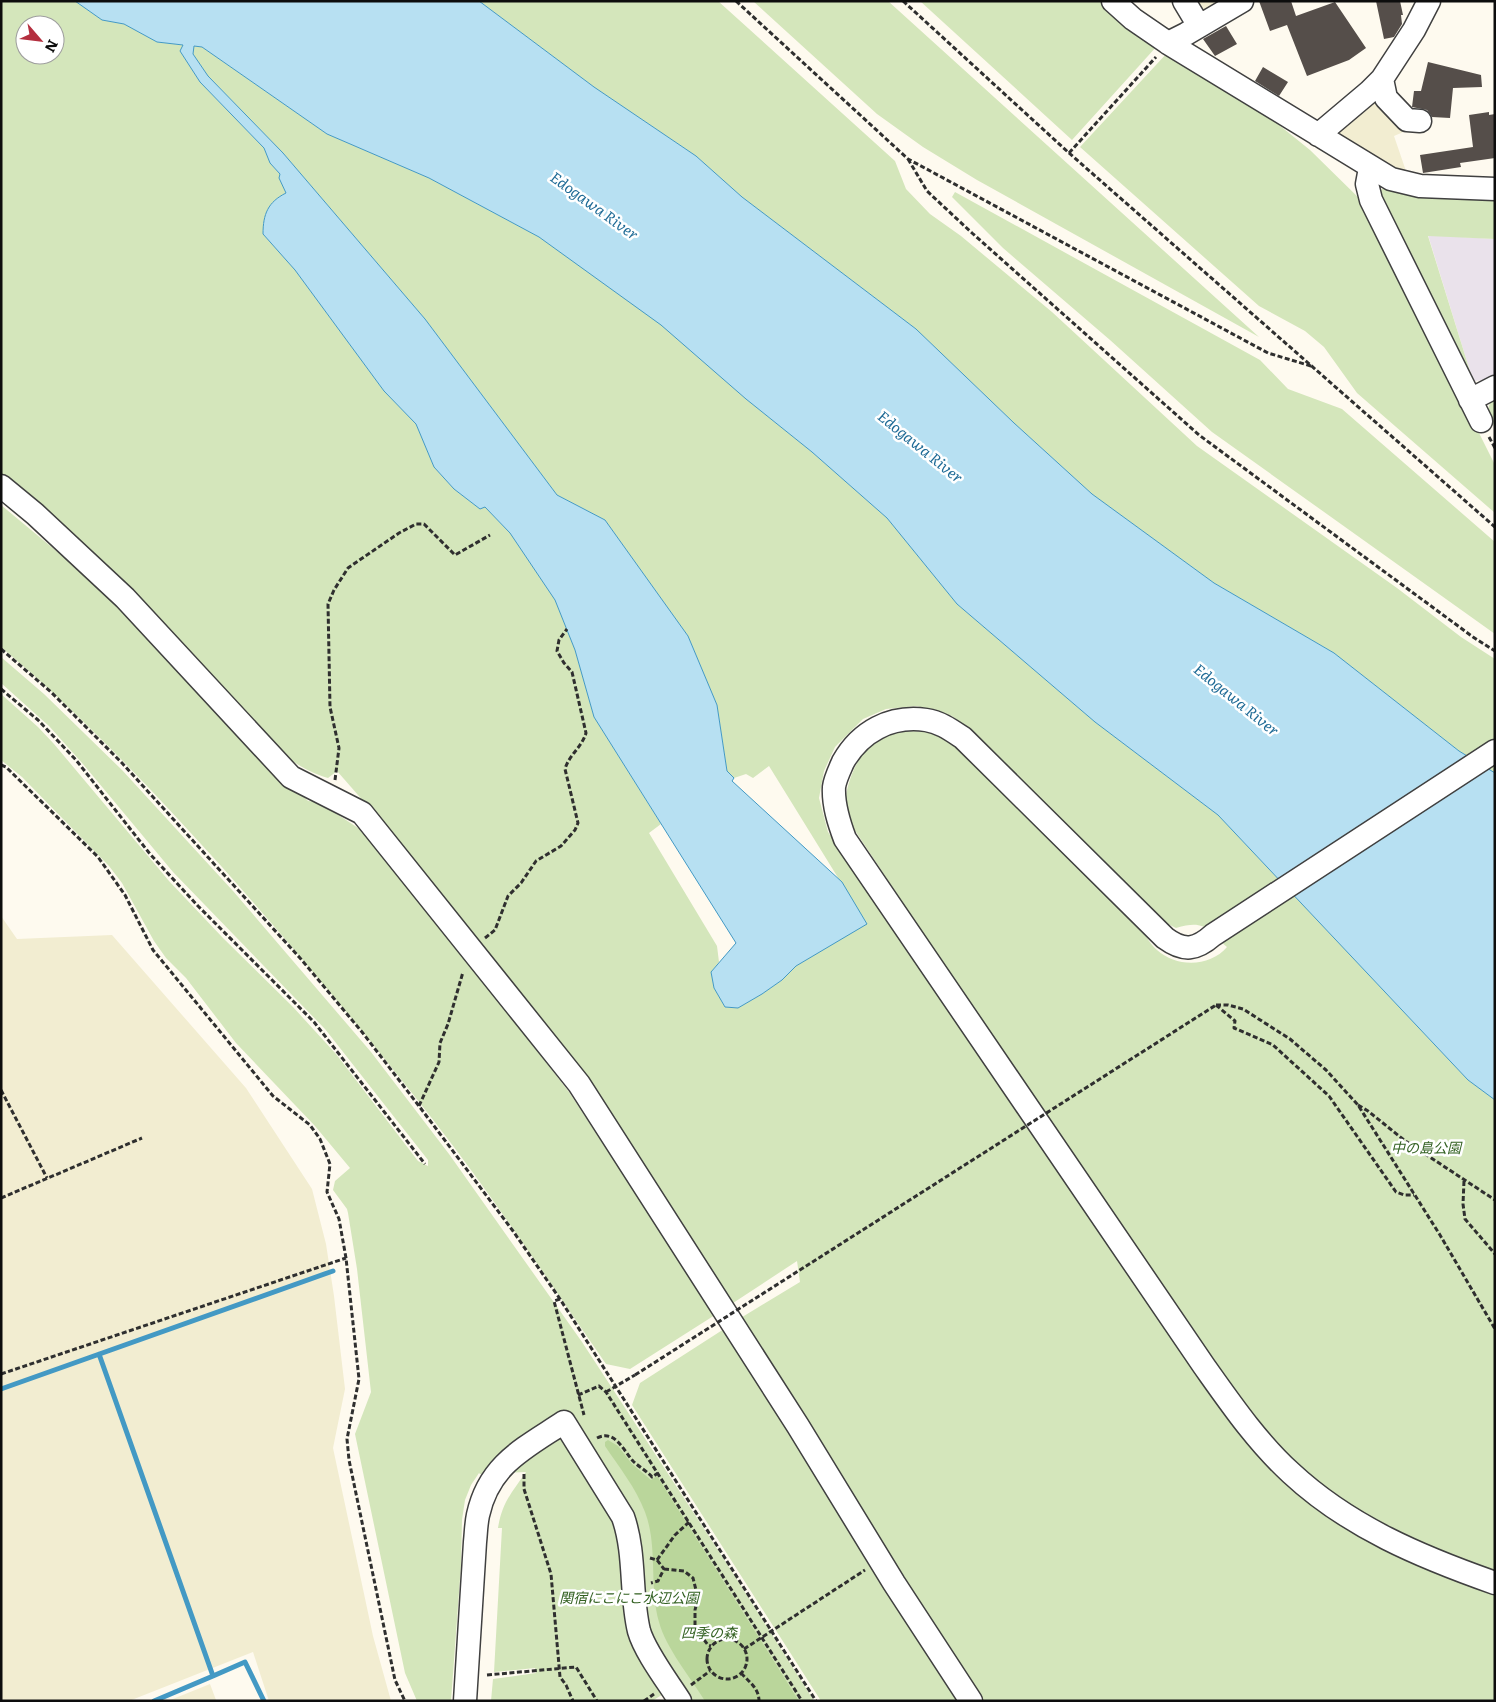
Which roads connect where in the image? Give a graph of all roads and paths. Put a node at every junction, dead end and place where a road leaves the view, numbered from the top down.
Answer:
1 (736, 1) edge
2 (903, 1) edge
3 (1113, 1) edge
4 (1184, 1) edge
5 (1242, 1) edge
6 (1429, 1) edge
7 (1199, 26) junction
8 (1165, 47) junction
9 (1382, 79) junction
10 (1420, 121) dead end
11 (1318, 135) junction
12 (1069, 153) junction
13 (908, 159) junction
14 (1370, 168) junction
15 (1495, 190) edge
16 (1312, 367) junction
17 (1495, 387) edge
18 (1470, 400) junction
19 (1481, 421) dead end
20 (1, 486) edge
21 (1495, 527) edge
22 (490, 535) dead end
23 (567, 629) dead end
24 (1, 648) edge
25 (1495, 651) edge
26 (1, 690) edge
27 (1495, 751) edge
28 (1, 765) edge
29 (332, 798) junction
30 (473, 952) junction
31 (1216, 1005) junction
32 (1, 1090) edge
33 (1358, 1105) junction
34 (419, 1106) junction
35 (142, 1138) dead end
36 (426, 1164) dead end
37 (47, 1178) junction
38 (1464, 1180) junction
39 (1414, 1195) junction
40 (1, 1198) edge
41 (1495, 1200) edge
42 (1495, 1254) edge
43 (346, 1258) junction
44 (560, 1299) junction
45 (1495, 1329) edge
46 (1, 1374) edge
47 (616, 1386) junction
48 (606, 1392) junction
49 (578, 1395) junction
50 (575, 1422) junction
51 (596, 1438) dead end
52 (524, 1471) dead end
53 (658, 1473) junction
54 (689, 1522) junction
55 (647, 1557) dead end
56 (657, 1560) junction
57 (880, 1560) junction
58 (664, 1569) junction
59 (1495, 1583) edge
60 (649, 1584) dead end
61 (771, 1630) junction
62 (761, 1637) junction
63 (711, 1646) junction
64 (744, 1649) junction
65 (559, 1668) junction
66 (710, 1671) junction
67 (741, 1673) junction
68 (487, 1675) dead end
69 (685, 1693) edge
70 (405, 1701) edge
71 (465, 1701) edge
72 (573, 1701) edge
73 (597, 1701) edge
74 (759, 1701) edge
75 (802, 1701) edge
76 (816, 1701) edge
77 (971, 1701) edge

1 - 13 path
2 - 12 path
3 - 8 street
4 - 7 street
5 - 7 street
6 - 9 street
7 - 8 street
8 - 11 street
8 - 12 path
9 - 10 street
9 - 11 street
11 - 14 street
12 - 16 path
13 - 16 path
13 - 25 path
14 - 15 street
14 - 18 street
16 - 21 path
17 - 18 street
18 - 19 street
20 - 29 street
22 - 29 path
23 - 30 path
24 - 34 path
26 - 36 path
27 - 59 street
28 - 43 path
29 - 30 street
30 - 34 path
30 - 57 street
31 - 33 path
31 - 39 path
31 - 47 path, bridge
32 - 37 path
33 - 38 path
33 - 39 path
34 - 44 path
35 - 37 path
37 - 40 path
38 - 41 path
38 - 42 path
39 - 45 path
43 - 46 path
43 - 70 path
44 - 47 path
44 - 49 path
47 - 48 path
47 - 61 path
48 - 49 path
48 - 53 path
49 - 50 path
50 - 69 street
50 - 71 street
51 - 53 path
52 - 65 path
53 - 54 path
54 - 56 path
54 - 62 path
55 - 56 path
56 - 58 path
57 - 61 path
57 - 77 street
58 - 60 path
58 - 63 path
61 - 62 path
61 - 76 path
62 - 64 path
62 - 75 path
63 - 64 path
63 - 66 path
64 - 67 path
65 - 68 path
65 - 72 path
65 - 73 path
66 - 67 path
66 - 69 path
67 - 74 path

